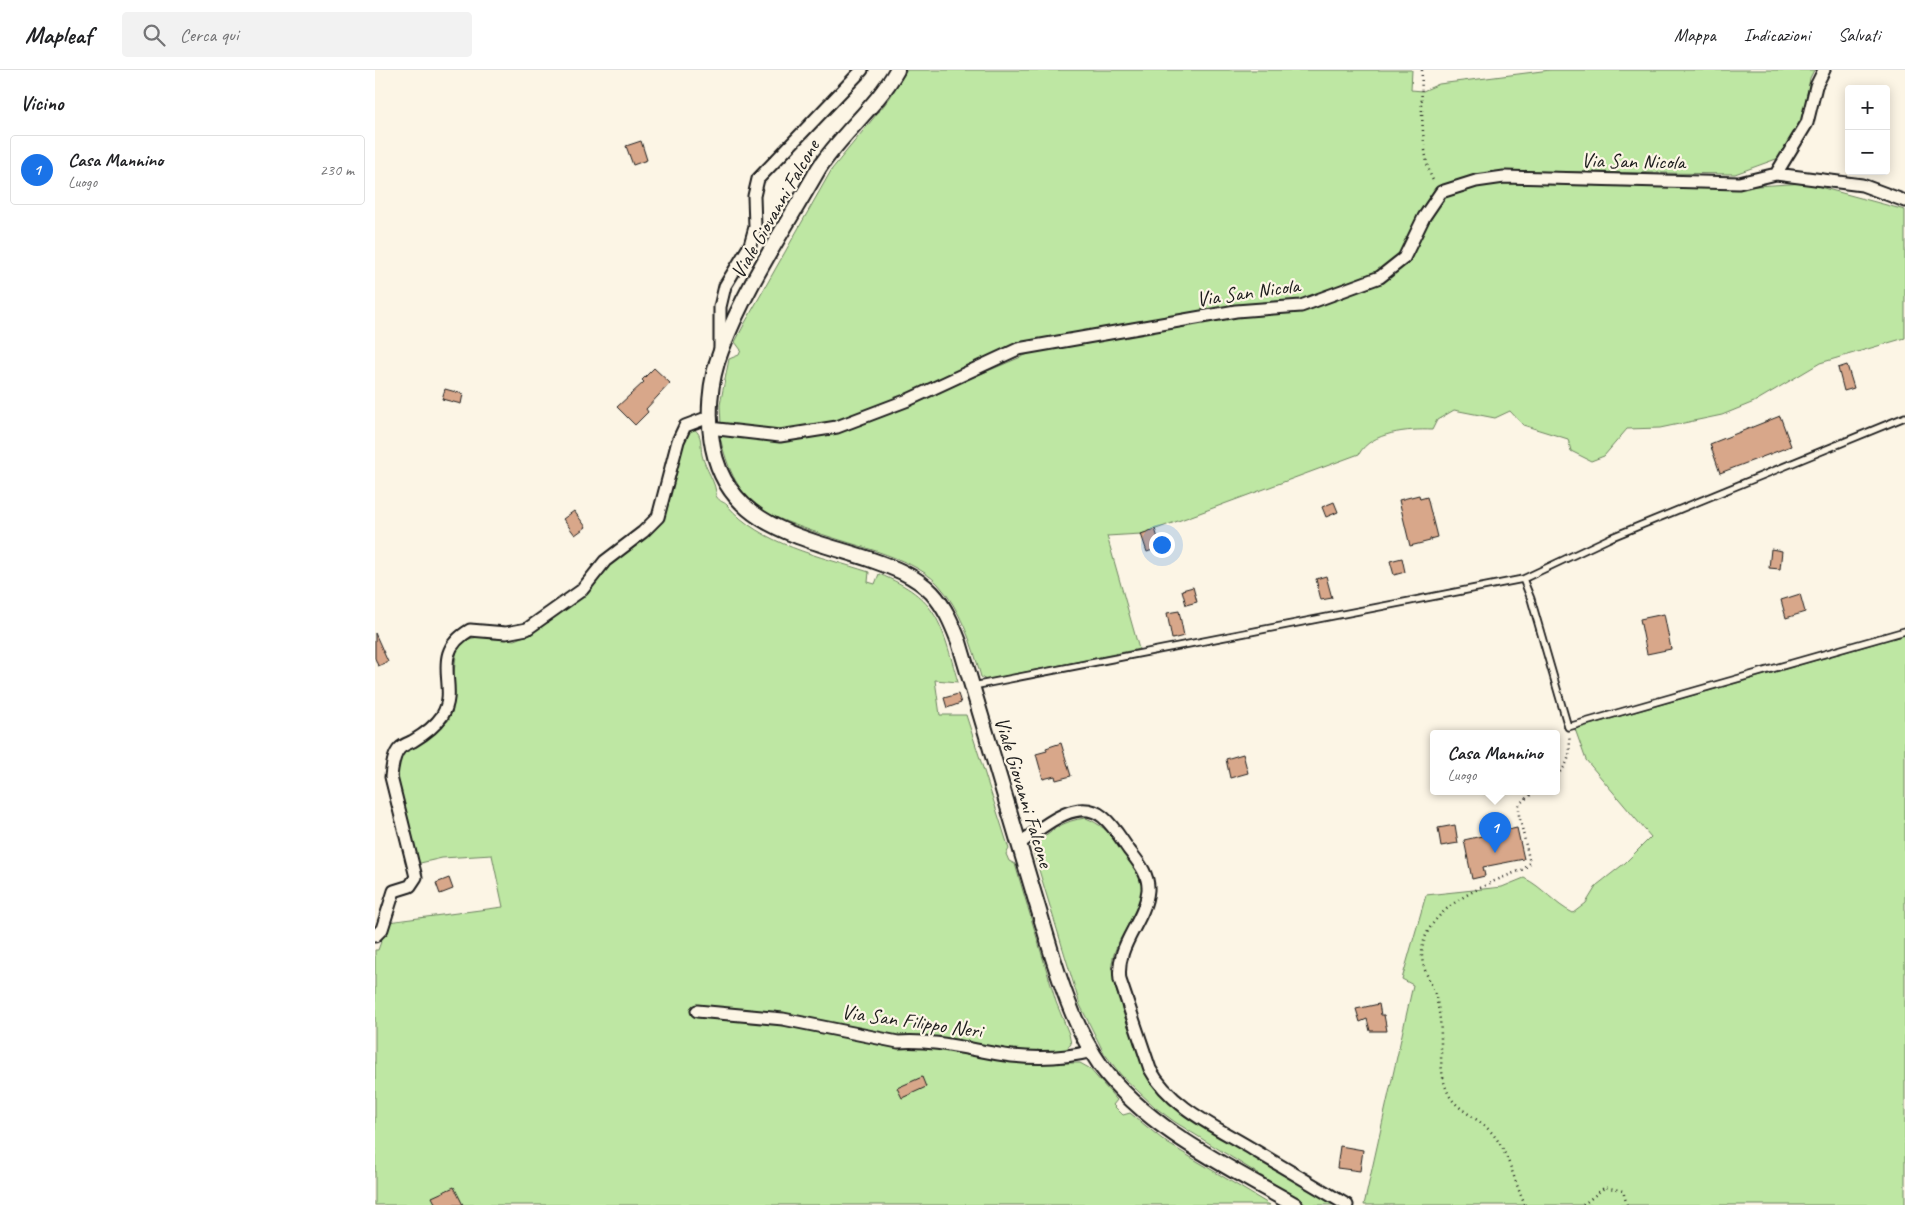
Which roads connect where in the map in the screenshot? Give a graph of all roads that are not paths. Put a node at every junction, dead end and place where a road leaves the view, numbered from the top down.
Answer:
1 (862, 70) edge
2 (897, 70) edge
3 (1824, 70) edge
4 (1776, 174) junction
5 (1905, 201) edge
6 (720, 353) junction
7 (1905, 417) edge
8 (709, 422) junction
9 (1523, 579) junction
10 (1905, 631) edge
11 (971, 687) junction
12 (1019, 844) junction
13 (375, 936) edge
14 (697, 1011) dead end
15 (1093, 1052) junction
16 (1295, 1205) edge
17 (1347, 1205) edge

1 - 6 street
2 - 6 street, Viale Giovanni Falcone
3 - 4 street
4 - 5 street, Via San Nicola
4 - 8 street, Via San Nicola
6 - 8 street, Viale Giovanni Falcone
7 - 9 lane
8 - 11 street, Viale Giovanni Falcone
8 - 13 street
9 - 10 lane
9 - 11 lane
11 - 12 street, Viale Giovanni Falcone
12 - 15 street, Viale Giovanni Falcone
12 - 17 street
14 - 15 street, Via San Filippo Neri
15 - 16 street, Viale Giovanni Falcone

